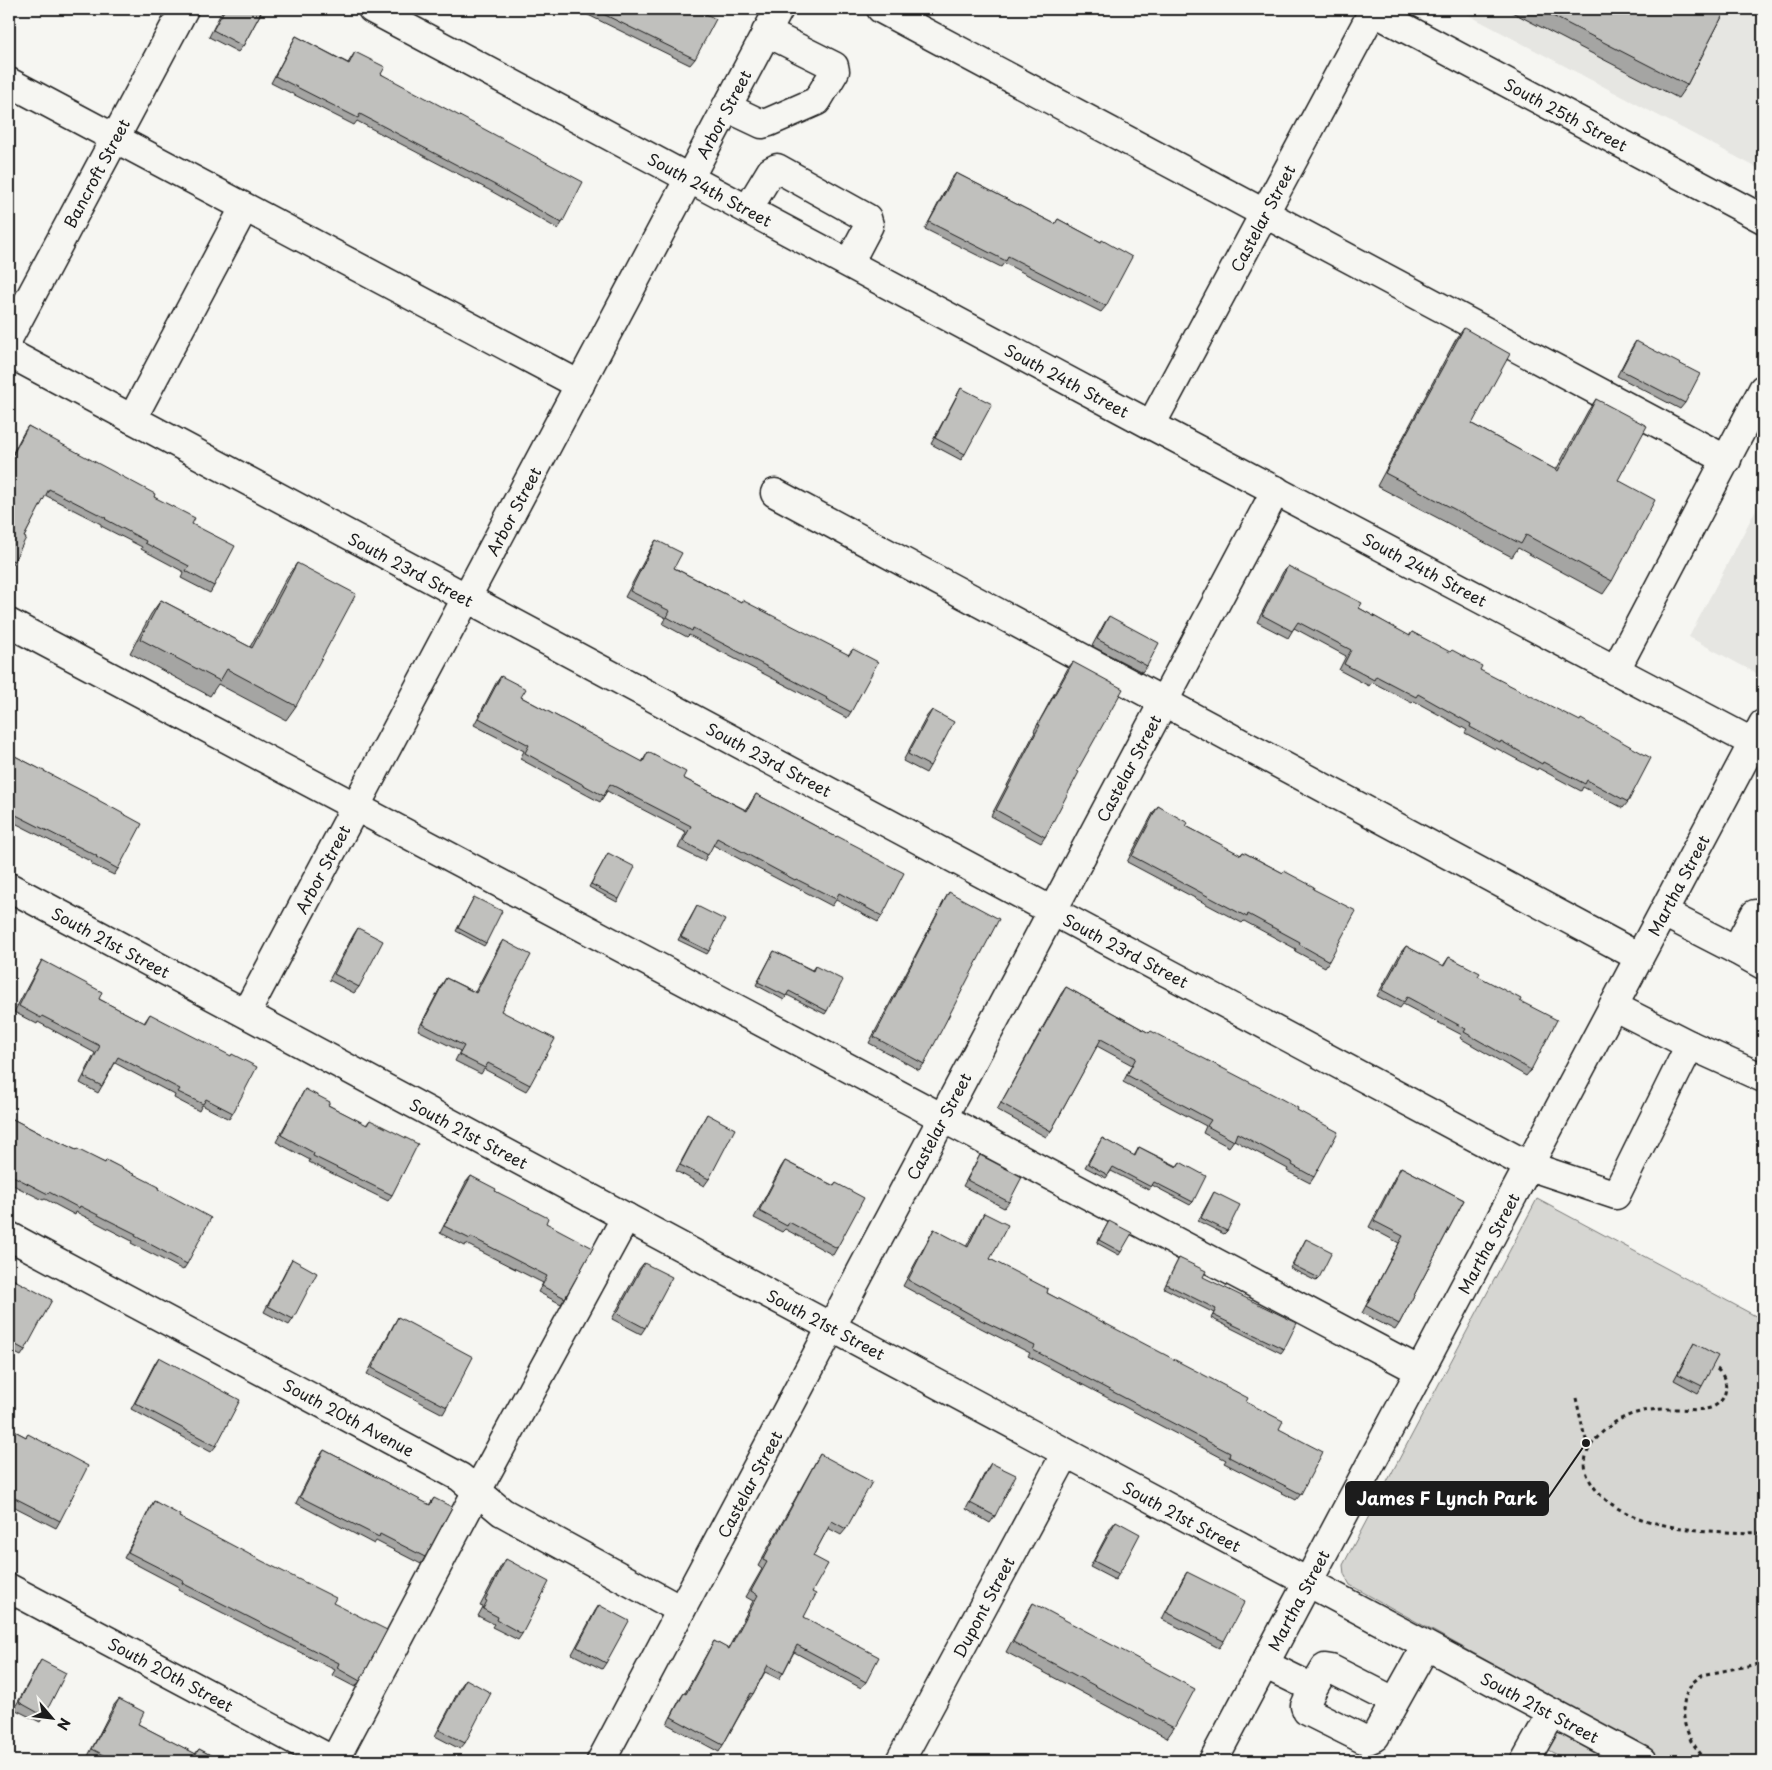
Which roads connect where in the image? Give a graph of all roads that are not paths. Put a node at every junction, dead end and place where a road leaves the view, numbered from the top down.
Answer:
1 (184, 9) edge
2 (372, 9) edge
3 (779, 9) edge
4 (881, 9) edge
5 (1377, 11) edge
6 (766, 32) junction
7 (9, 82) edge
8 (726, 107) junction
9 (114, 139) junction
10 (689, 178) junction
11 (244, 208) junction
12 (748, 209) junction
13 (1265, 214) junction
14 (1763, 218) edge
15 (848, 263) junction
16 (9, 337) edge
17 (9, 353) edge
18 (580, 385) junction
19 (1763, 389) edge
20 (132, 419) junction
21 (1151, 425) junction
22 (1727, 460) junction
23 (1276, 490) junction
24 (775, 493) dead end
25 (466, 598) junction
26 (9, 623) edge
27 (1615, 671) junction
28 (1163, 701) junction
29 (1760, 738) edge
30 (355, 807) junction
31 (9, 887) edge
32 (1052, 910) junction
33 (1761, 911) edge
34 (1664, 913) junction
35 (1736, 950) junction
36 (1640, 957) junction
37 (1763, 965) edge
38 (1613, 1006) junction
39 (246, 1013) junction
40 (1690, 1045) junction
41 (1763, 1078) edge
42 (942, 1117) junction
43 (1529, 1166) junction
44 (626, 1217) junction
45 (9, 1236) edge
46 (832, 1327) junction
47 (1420, 1371) junction
48 (1066, 1453) junction
49 (477, 1491) junction
50 (1308, 1583) junction
51 (11, 1593) edge
52 (681, 1610) junction
53 (1426, 1646) junction
54 (1264, 1664) junction
55 (1313, 1688) junction
56 (1394, 1701) junction
57 (1552, 1713) junction
58 (334, 1761) edge
59 (601, 1761) edge
60 (900, 1761) edge
61 (1213, 1761) edge
62 (1525, 1761) edge
63 (1642, 1761) edge

1 - 9 street, Bancroft Street
2 - 10 street, South 24th Street
3 - 6 street, Arbor Street
4 - 13 street
5 - 13 street, Castelar Street
5 - 14 street, South 25th Street
6 - 8 street, Arbor Street
6 - 8 street
7 - 9 street
8 - 10 street, Arbor Street
9 - 11 street
9 - 16 street, Bancroft Street
10 - 12 street, South 24th Street
10 - 18 street, Arbor Street
11 - 18 street
11 - 20 street
12 - 15 street, South 24th Street
12 - 15 street
13 - 21 street, Castelar Street
13 - 22 street
15 - 21 street, South 24th Street
17 - 20 street, South 23rd Street
18 - 25 street, Arbor Street
19 - 22 street
20 - 25 street, South 23rd Street
21 - 23 street, South 24th Street
22 - 27 street
23 - 27 street, South 24th Street
23 - 28 street, Castelar Street
24 - 28 street
25 - 30 street, Arbor Street
25 - 32 street, South 23rd Street
26 - 30 street
27 - 29 street, South 24th Street
28 - 32 street, Castelar Street
28 - 36 street
29 - 34 street, Martha Street
30 - 39 street, Arbor Street
30 - 42 street
31 - 39 street, South 21st Street
32 - 42 street, Castelar Street
32 - 43 street, South 23rd Street
33 - 35 street
34 - 35 street
34 - 36 street, Martha Street
35 - 37 street
36 - 38 street, Martha Street
38 - 40 street
38 - 43 street, Martha Street
39 - 44 street, South 21st Street
40 - 41 street
40 - 43 street, South 23rd Street
42 - 46 street, Castelar Street
42 - 47 street
43 - 47 street, Martha Street
44 - 46 street, South 21st Street
44 - 49 street
45 - 49 street, South 20th Avenue
46 - 48 street, South 21st Street
46 - 52 street, Castelar Street
47 - 50 street, Martha Street
48 - 50 street, South 21st Street
48 - 60 street, Dupont Street
49 - 52 street, South 20th Avenue
49 - 58 street
50 - 53 street, South 21st Street
50 - 54 street, Martha Street
51 - 58 street, South 20th Street
52 - 59 street, Castelar Street
53 - 56 street
53 - 57 street, South 21st Street
54 - 55 street
54 - 61 street, Martha Street
55 - 56 street
55 - 56 street
57 - 62 street
57 - 63 street, South 21st Street

